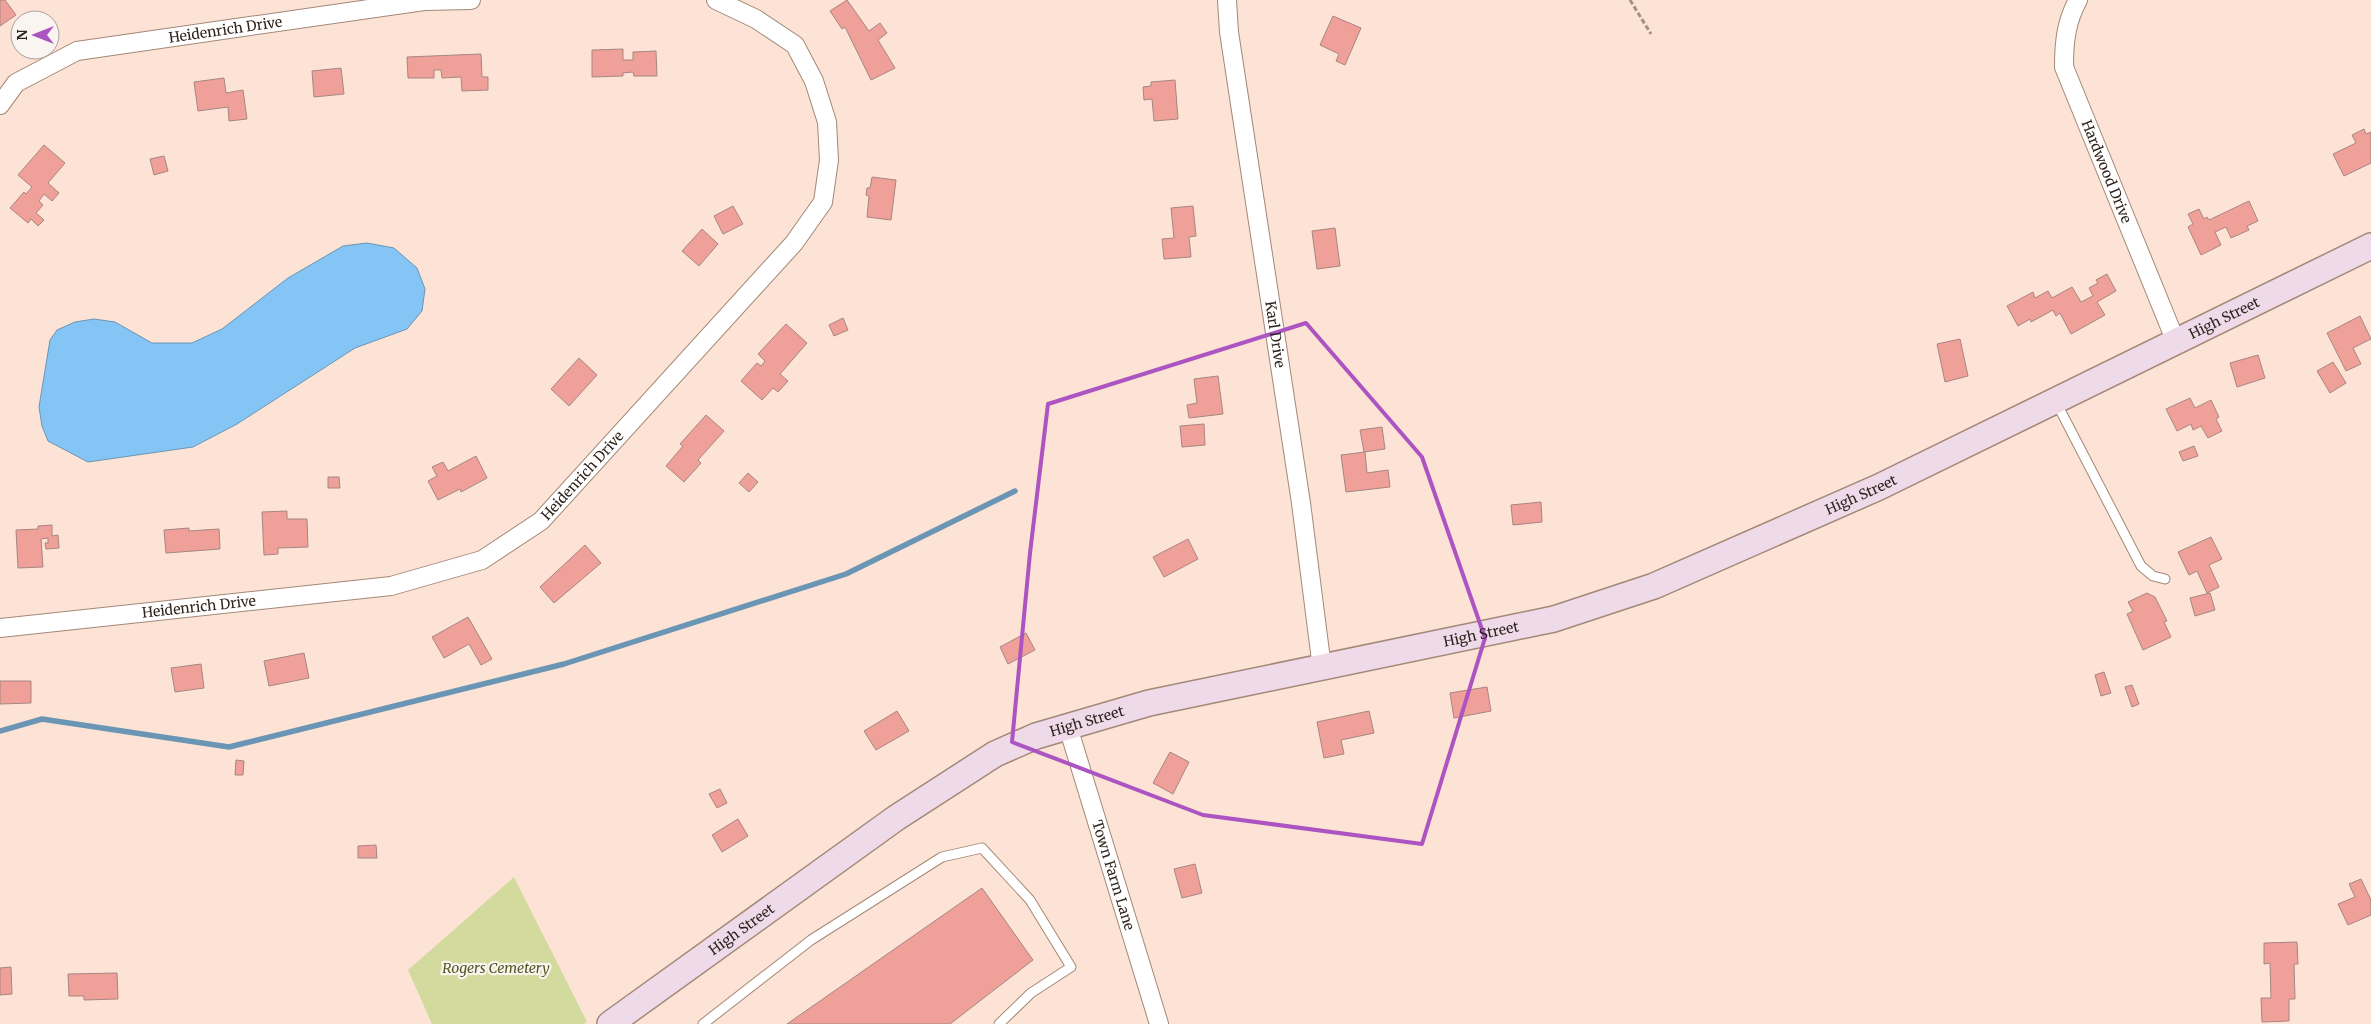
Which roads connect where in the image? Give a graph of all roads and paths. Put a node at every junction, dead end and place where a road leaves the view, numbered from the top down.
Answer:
1 (471, 0) edge
2 (716, 0) edge
3 (1227, 0) edge
4 (1630, 0) edge
5 (2078, 0) edge
6 (1650, 34) dead end
7 (0, 105) edge
8 (2371, 246) edge
9 (2176, 342) junction
10 (2055, 401) junction
11 (2165, 579) dead end
12 (0, 628) edge
13 (1322, 668) junction
14 (1068, 727) junction
15 (610, 1024) edge
16 (703, 1024) edge
17 (999, 1024) edge
18 (1159, 1024) edge

1 - 7 street, Heidenrich Drive
2 - 12 street, Heidenrich Drive
3 - 13 street, Karl Drive
4 - 6 path
5 - 9 street, Hardwood Drive
8 - 9 main road, High Street
9 - 10 main road, High Street
10 - 11 lane
10 - 13 main road, High Street
13 - 14 main road, High Street
14 - 15 main road, High Street
14 - 18 street, Town Farm Lane
16 - 17 lane

